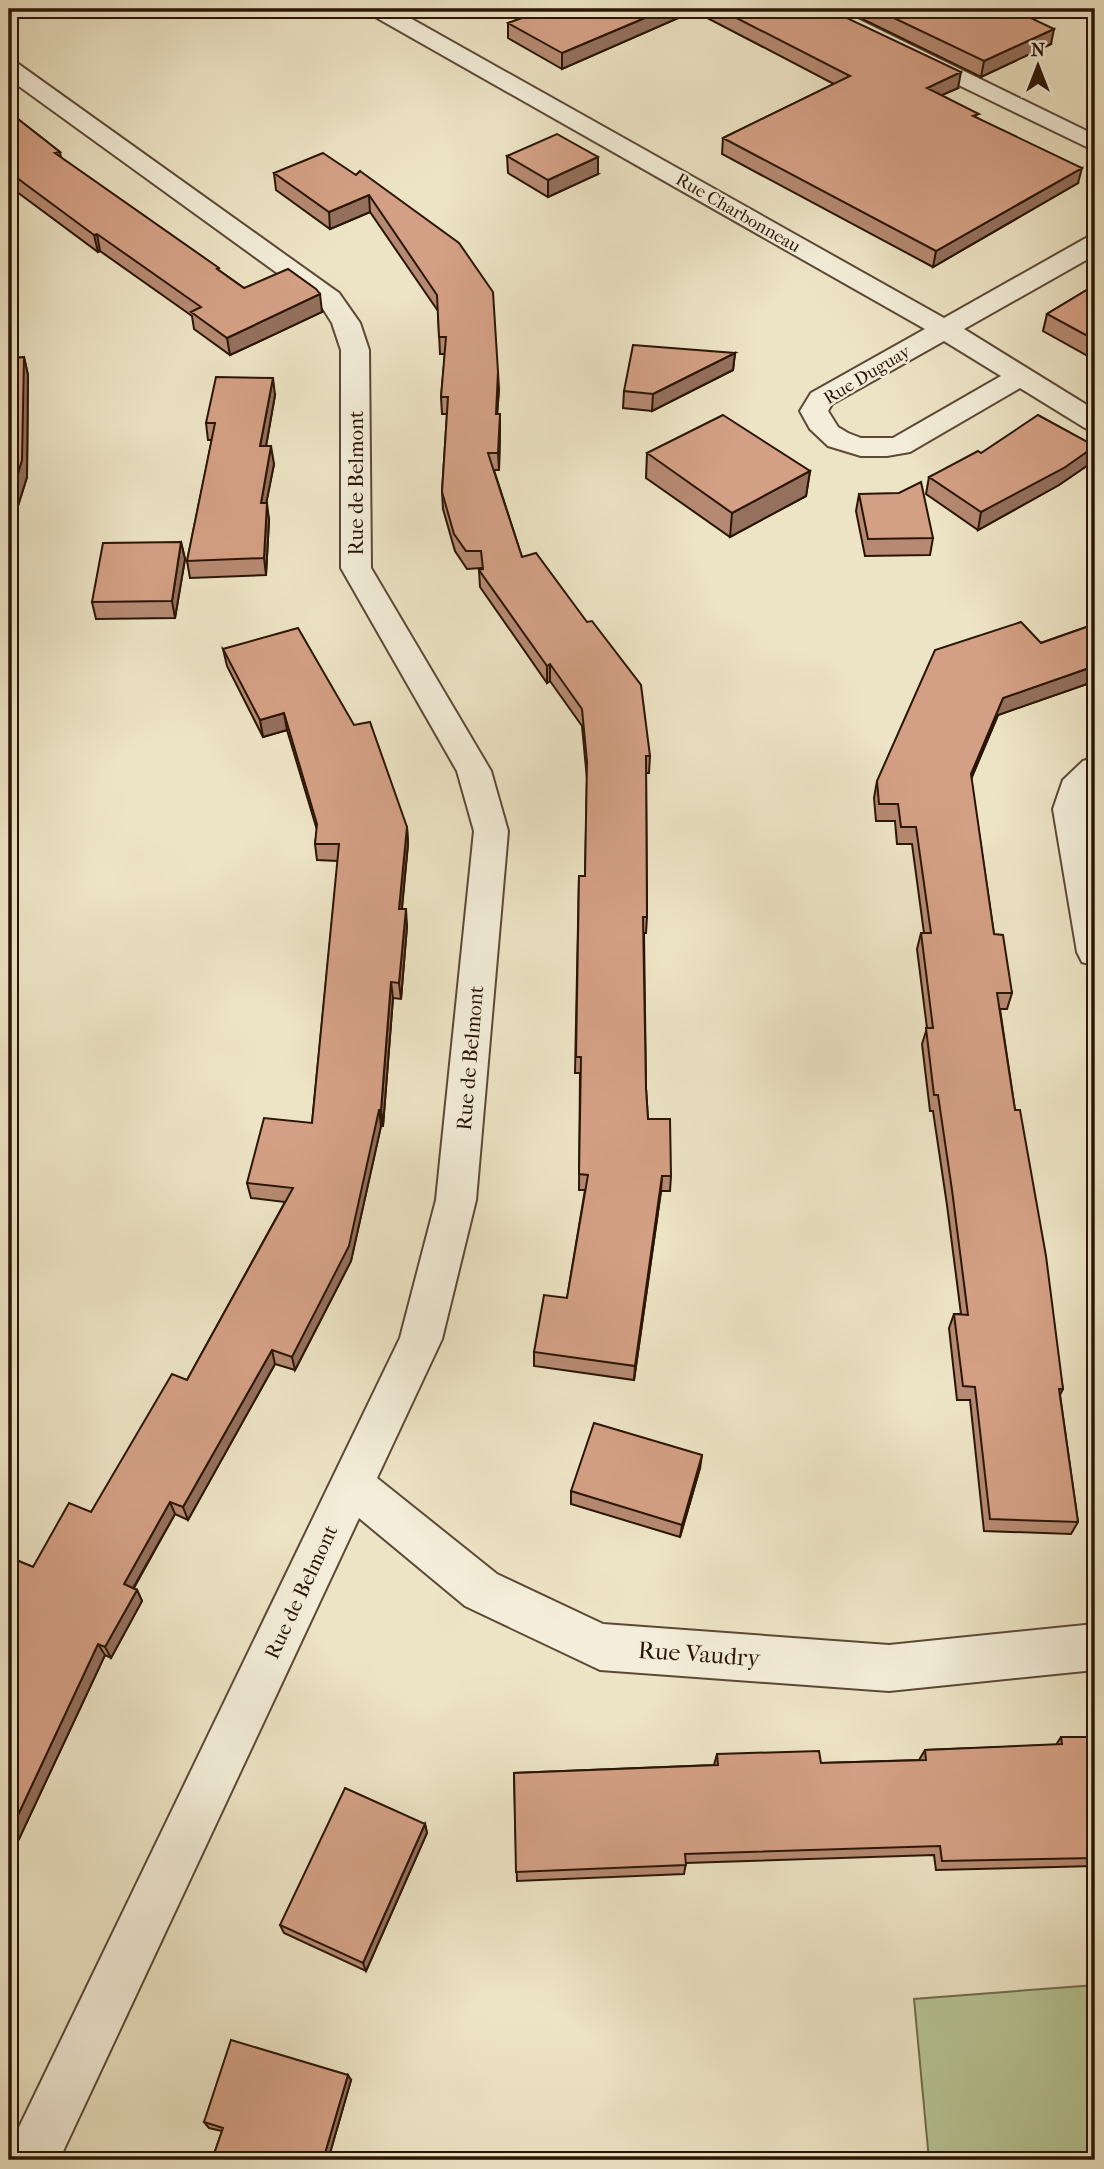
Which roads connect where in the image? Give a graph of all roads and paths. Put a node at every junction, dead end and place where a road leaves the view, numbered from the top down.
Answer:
1 (378, 9) edge
2 (820, 9) edge
3 (9, 68) edge
4 (1095, 144) edge
5 (1095, 244) edge
6 (944, 329) junction
7 (1019, 377) junction
8 (1095, 422) edge
9 (1095, 769) edge
10 (1095, 951) edge
11 (352, 1485) junction
12 (1095, 1647) edge
13 (31, 2160) edge

1 - 6 street, Rue Charbonneau
2 - 4 street
3 - 11 street, Rue de Belmont
5 - 6 street, Rue Duguay
6 - 7 street, Rue Charbonneau
6 - 7 street, Rue Duguay
7 - 8 street, Rue Charbonneau
9 - 10 street
11 - 12 street, Rue Vaudry
11 - 13 street, Rue de Belmont

